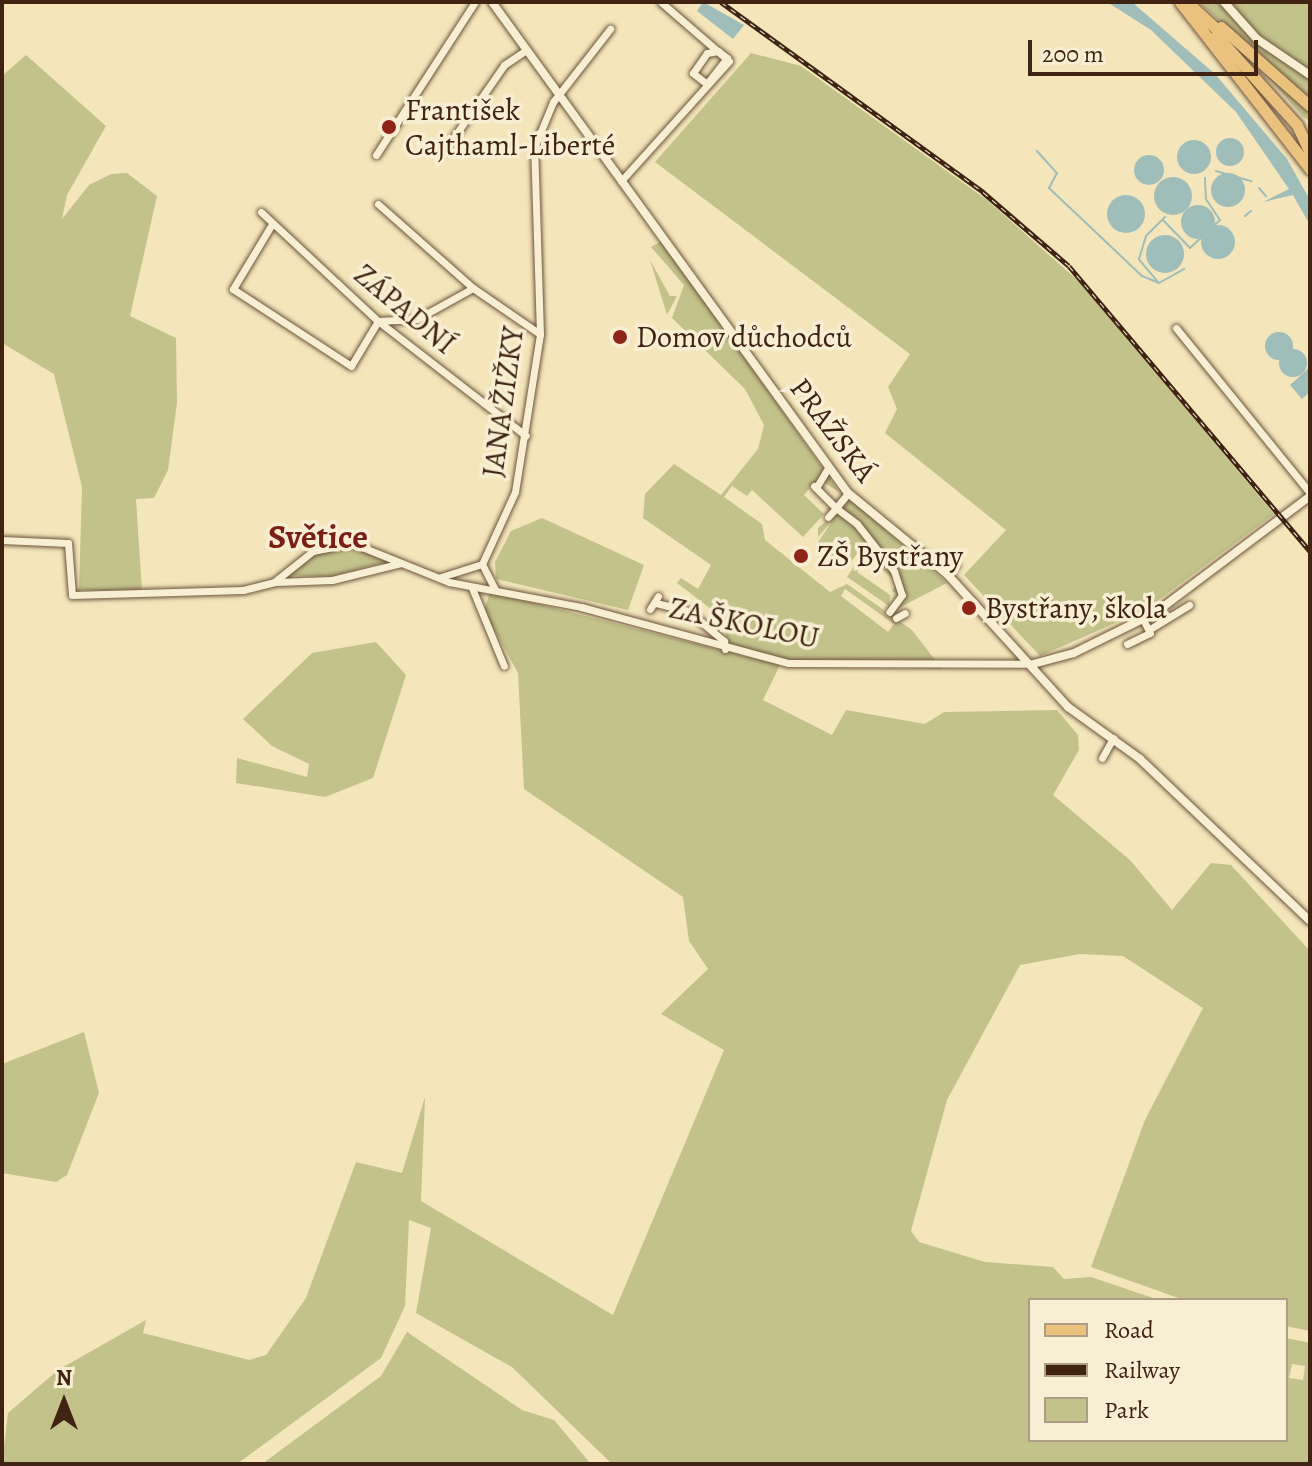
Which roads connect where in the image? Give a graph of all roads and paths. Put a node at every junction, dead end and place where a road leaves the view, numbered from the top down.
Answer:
1 (475, 2) edge
2 (492, 2) edge
3 (661, 2) edge
4 (1180, 2) edge
5 (1188, 2) edge
6 (1224, 2) edge
7 (610, 29) dead end
8 (526, 50) junction
9 (724, 53) junction
10 (1310, 75) edge
11 (558, 95) junction
12 (1310, 106) edge
13 (1308, 131) edge
14 (445, 150) dead end
15 (1310, 153) edge
16 (376, 155) dead end
17 (1310, 169) edge
18 (621, 181) junction
19 (378, 204) dead end
20 (261, 212) dead end
21 (272, 224) junction
22 (473, 288) junction
23 (378, 321) junction
24 (1176, 328) dead end
25 (540, 334) junction
26 (526, 436) junction
27 (828, 468) junction
28 (848, 493) junction
29 (1309, 499) edge
30 (836, 508) junction
31 (828, 517) dead end
32 (2, 540) edge
33 (401, 563) junction
34 (482, 564) junction
35 (956, 564) dead end
36 (947, 574) junction
37 (432, 577) junction
38 (274, 582) junction
39 (955, 582) junction
40 (472, 588) junction
41 (946, 589) dead end
42 (497, 591) junction
43 (892, 591) dead end
44 (655, 602) dead end
45 (1189, 605) dead end
46 (893, 612) junction
47 (905, 613) dead end
48 (1143, 619) junction
49 (1150, 629) junction
50 (1127, 644) dead end
51 (725, 649) junction
52 (1033, 664) junction
53 (504, 666) dead end
54 (1113, 738) junction
55 (1102, 758) dead end
56 (1310, 921) edge

1 - 16 street
2 - 8 street, PRAŽSKÁ
3 - 9 street
4 - 13 main road
4 - 17 main road
5 - 12 main road
5 - 13 main road
6 - 10 street
7 - 11 street, JANA ŽIŽKY
8 - 11 street, PRAŽSKÁ
8 - 14 street
9 - 9 street
9 - 18 street
11 - 18 street, PRAŽSKÁ
11 - 25 street, JANA ŽIŽKY
13 - 15 main road
18 - 27 street, PRAŽSKÁ
19 - 22 street
20 - 21 street, ZÁPADNÍ
21 - 23 street, ZÁPADNÍ
21 - 23 street
22 - 23 street
22 - 25 street
23 - 26 street, ZÁPADNÍ
24 - 29 street
25 - 26 street, JANA ŽIŽKY
26 - 34 street, JANA ŽIŽKY
27 - 28 street, PRAŽSKÁ
27 - 30 street
28 - 30 street
28 - 36 street, PRAŽSKÁ
29 - 48 street
30 - 31 street
30 - 46 street
32 - 38 street
33 - 37 street, ZA ŠKOLOU
33 - 38 street
33 - 38 street, ZA ŠKOLOU
34 - 37 street
34 - 42 street
35 - 36 street
36 - 39 street, PRAŽSKÁ
37 - 40 street, ZA ŠKOLOU
39 - 41 street
39 - 52 street, PRAŽSKÁ
40 - 42 street, ZA ŠKOLOU
40 - 53 street
42 - 51 street, ZA ŠKOLOU
43 - 46 street
44 - 51 street
45 - 49 street
46 - 47 street
48 - 49 street
48 - 52 street
49 - 50 street
51 - 52 street, ZA ŠKOLOU
52 - 54 street, PRAŽSKÁ
54 - 55 street
54 - 56 street, PRAŽSKÁ

